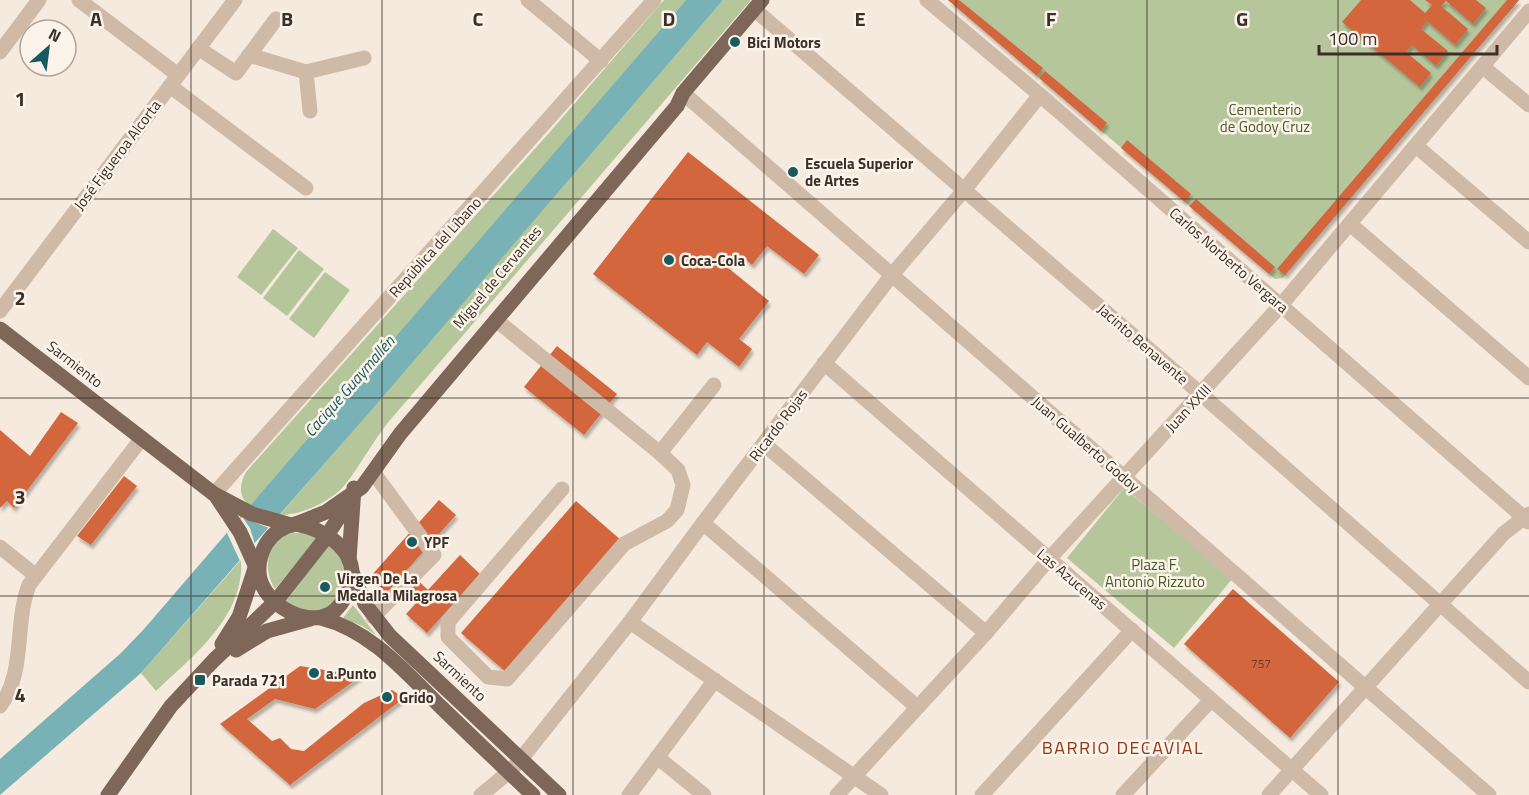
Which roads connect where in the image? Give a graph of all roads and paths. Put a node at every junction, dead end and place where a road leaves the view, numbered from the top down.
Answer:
1 (39, 0) edge
2 (79, 0) edge
3 (235, 0) edge
4 (528, 0) edge
5 (654, 0) edge
6 (927, 0) edge
7 (758, 4) edge
8 (1529, 11) edge
9 (276, 19) dead end
10 (198, 48) junction
11 (0, 52) edge
12 (249, 54) junction
13 (364, 58) dead end
14 (601, 61) junction
15 (1483, 67) junction
16 (306, 72) junction
17 (174, 80) junction
18 (683, 93) junction
19 (1040, 95) junction
20 (1529, 105) edge
21 (310, 111) dead end
22 (1416, 146) junction
23 (306, 188) dead end
24 (965, 189) junction
25 (1350, 224) junction
26 (1529, 242) edge
27 (891, 276) junction
28 (1281, 305) junction
29 (0, 311) edge
30 (496, 320) junction
31 (0, 329) edge
32 (824, 363) junction
33 (1529, 378) edge
34 (714, 385) dead end
35 (1201, 394) junction
36 (142, 438) junction
37 (764, 444) junction
38 (660, 453) junction
39 (373, 472) junction
40 (1125, 476) junction
41 (562, 489) dead end
42 (214, 494) junction
43 (354, 494) junction
44 (1528, 518) edge
45 (703, 523) junction
46 (293, 525) junction
47 (328, 535) junction
48 (0, 547) edge
49 (1049, 559) junction
50 (254, 564) junction
51 (351, 566) junction
52 (35, 575) junction
53 (276, 601) junction
54 (1441, 604) junction
55 (373, 617) junction
56 (315, 618) junction
57 (630, 622) junction
58 (1132, 630) junction
59 (986, 633) junction
60 (214, 660) junction
61 (715, 680) junction
62 (1529, 682) edge
63 (1365, 688) junction
64 (1211, 700) junction
65 (0, 706) edge
66 (918, 707) junction
67 (657, 757) junction
68 (521, 759) junction
69 (1292, 770) junction
70 (508, 772) junction
71 (854, 776) junction
72 (108, 795) edge
73 (481, 795) edge
74 (532, 795) edge
75 (559, 795) edge
76 (629, 795) edge
77 (704, 795) edge
78 (837, 795) edge
79 (881, 795) edge
80 (982, 795) edge
81 (1123, 795) edge
82 (1269, 795) edge
83 (1321, 795) edge
84 (1489, 795) edge

1 - 11 street
2 - 17 street
3 - 10 street, José Figueroa Alcorta
4 - 14 street
5 - 14 street, República del Líbano
6 - 19 street, Carlos Norberto Vergara
7 - 18 main road, Miguel de Cervantes
7 - 24 street, Jacinto Benavente
8 - 15 street, Juan XXIII
9 - 12 street
10 - 12 street
10 - 17 street, José Figueroa Alcorta
12 - 16 street
13 - 16 street
14 - 42 street, República del Líbano
15 - 20 street
15 - 22 street, Juan XXIII
16 - 21 street
17 - 23 street
17 - 29 street, José Figueroa Alcorta
18 - 27 street, Juan Gualberto Godoy
18 - 30 main road, Miguel de Cervantes
18 - 43 main road, Miguel de Cervantes
19 - 24 street, Ricardo Rojas
19 - 28 street, Carlos Norberto Vergara
22 - 25 street, Juan XXIII
22 - 26 street
24 - 27 street, Ricardo Rojas
24 - 35 street, Jacinto Benavente
25 - 28 street, Juan XXIII
25 - 33 street
27 - 32 street, Ricardo Rojas
27 - 40 street, Juan Gualberto Godoy
28 - 35 street, Juan XXIII
28 - 44 street, Carlos Norberto Vergara
30 - 38 street
30 - 39 main road, Miguel de Cervantes
31 - 36 main road, Sarmiento
32 - 37 street, Ricardo Rojas
32 - 49 street, Las Azucenas
34 - 38 street
35 - 40 street, Juan XXIII
35 - 54 street, Jacinto Benavente
36 - 42 main road, Sarmiento
36 - 52 street
37 - 45 street, Ricardo Rojas
37 - 59 street
38 - 41 street
39 - 43 main road, Miguel de Cervantes
39 - 55 street
40 - 49 street, Juan XXIII
40 - 63 street, Juan Gualberto Godoy
42 - 46 main road, Sarmiento
42 - 50 main road, Sarmiento
43 - 46 main road, Miguel de Cervantes
43 - 47 main road, Miguel de Cervantes
43 - 51 main road, Miguel de Cervantes
44 - 54 street
45 - 57 street, Ricardo Rojas
45 - 66 street
46 - 47 main road
46 - 50 main road, Miguel de Cervantes
47 - 51 main road
47 - 53 main road, Miguel de Cervantes
48 - 52 street
49 - 58 street, Las Azucenas
49 - 59 street, Juan XXIII
50 - 53 main road, Sarmiento
50 - 60 main road, Miguel de Cervantes
51 - 55 main road, Sarmiento
51 - 56 main road, Miguel de Cervantes
52 - 65 street
53 - 56 main road
53 - 60 main road, Miguel de Cervantes
54 - 62 street, Jacinto Benavente
54 - 63 street
55 - 68 main road, Sarmiento
56 - 60 main road, Miguel de Cervantes
56 - 70 main road
57 - 61 street
57 - 68 street, Ricardo Rojas
58 - 64 street, Las Azucenas
58 - 80 street
59 - 66 street, Juan XXIII
60 - 72 main road, Miguel de Cervantes
61 - 67 street
61 - 71 street
63 - 69 street
63 - 84 street, Juan Gualberto Godoy
64 - 69 street, Las Azucenas
64 - 81 street
66 - 71 street, Juan XXIII
67 - 76 street
67 - 77 street
68 - 70 street, Ricardo Rojas
68 - 75 main road, Sarmiento
69 - 82 street
69 - 83 street, Las Azucenas
70 - 73 street, Ricardo Rojas
70 - 74 main road
71 - 78 street, Juan XXIII
71 - 79 street

